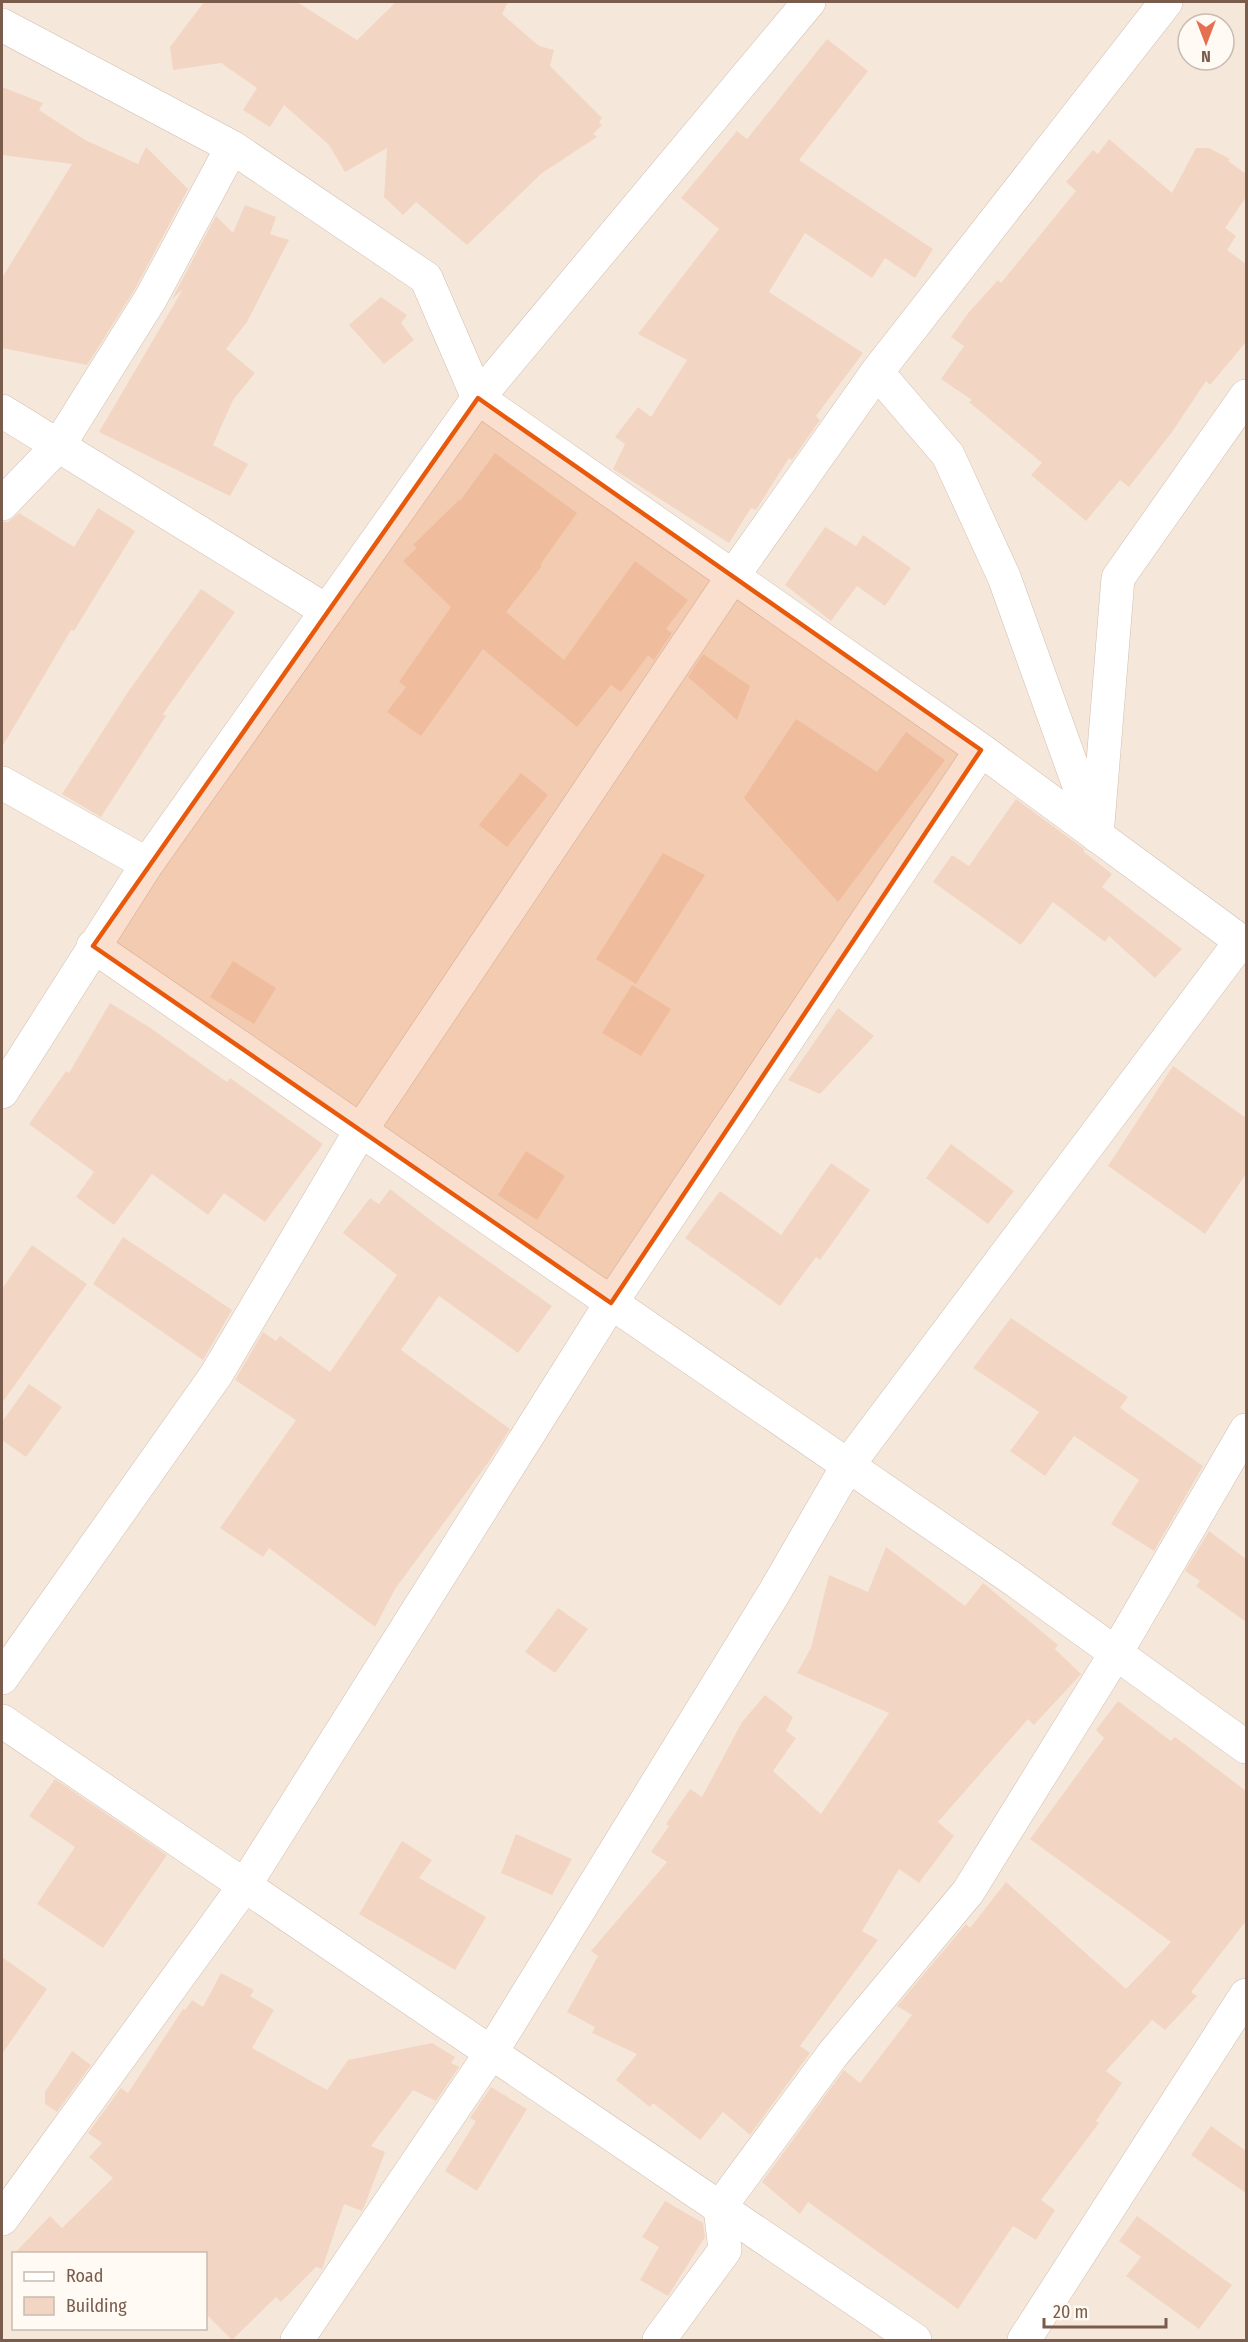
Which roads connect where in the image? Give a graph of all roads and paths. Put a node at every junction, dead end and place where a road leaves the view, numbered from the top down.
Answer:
1 (808, 2) edge
2 (1167, 2) edge
3 (2, 25) edge
4 (232, 147) junction
5 (877, 372) junction
6 (1246, 396) edge
7 (478, 398) junction
8 (2, 411) edge
9 (59, 445) junction
10 (2, 504) edge
11 (733, 576) junction
12 (327, 611) junction
13 (981, 750) junction
14 (2, 783) edge
15 (1097, 836) junction
16 (147, 864) junction
17 (1244, 943) edge
18 (93, 946) junction
19 (2, 1092) edge
20 (361, 1130) junction
21 (611, 1303) junction
22 (1246, 1430) edge
23 (848, 1465) junction
24 (1116, 1653) junction
25 (2, 1678) edge
26 (2, 1721) edge
27 (1246, 1747) edge
28 (245, 1886) junction
29 (1246, 1995) edge
30 (491, 2052) junction
31 (720, 2207) junction
32 (2, 2219) edge
33 (297, 2340) edge
34 (659, 2340) edge
35 (915, 2340) edge
36 (1024, 2340) edge

1 - 7 street
2 - 5 street
3 - 4 street
4 - 7 street
4 - 9 street
5 - 11 street
5 - 15 street
6 - 15 street
7 - 11 street
7 - 12 street
8 - 9 street
9 - 10 street
9 - 12 street
11 - 13 street
11 - 20 street
12 - 16 street
13 - 15 street
13 - 21 street
14 - 16 street
15 - 17 street
16 - 18 street
17 - 23 street
18 - 19 street
18 - 20 street
20 - 21 street
20 - 25 street
21 - 23 street
21 - 28 street
22 - 24 street
23 - 24 street
23 - 30 street
24 - 27 street
24 - 31 street
26 - 28 street
28 - 30 street
28 - 32 street
29 - 36 street
30 - 31 street
30 - 33 street
31 - 34 street
31 - 35 street

